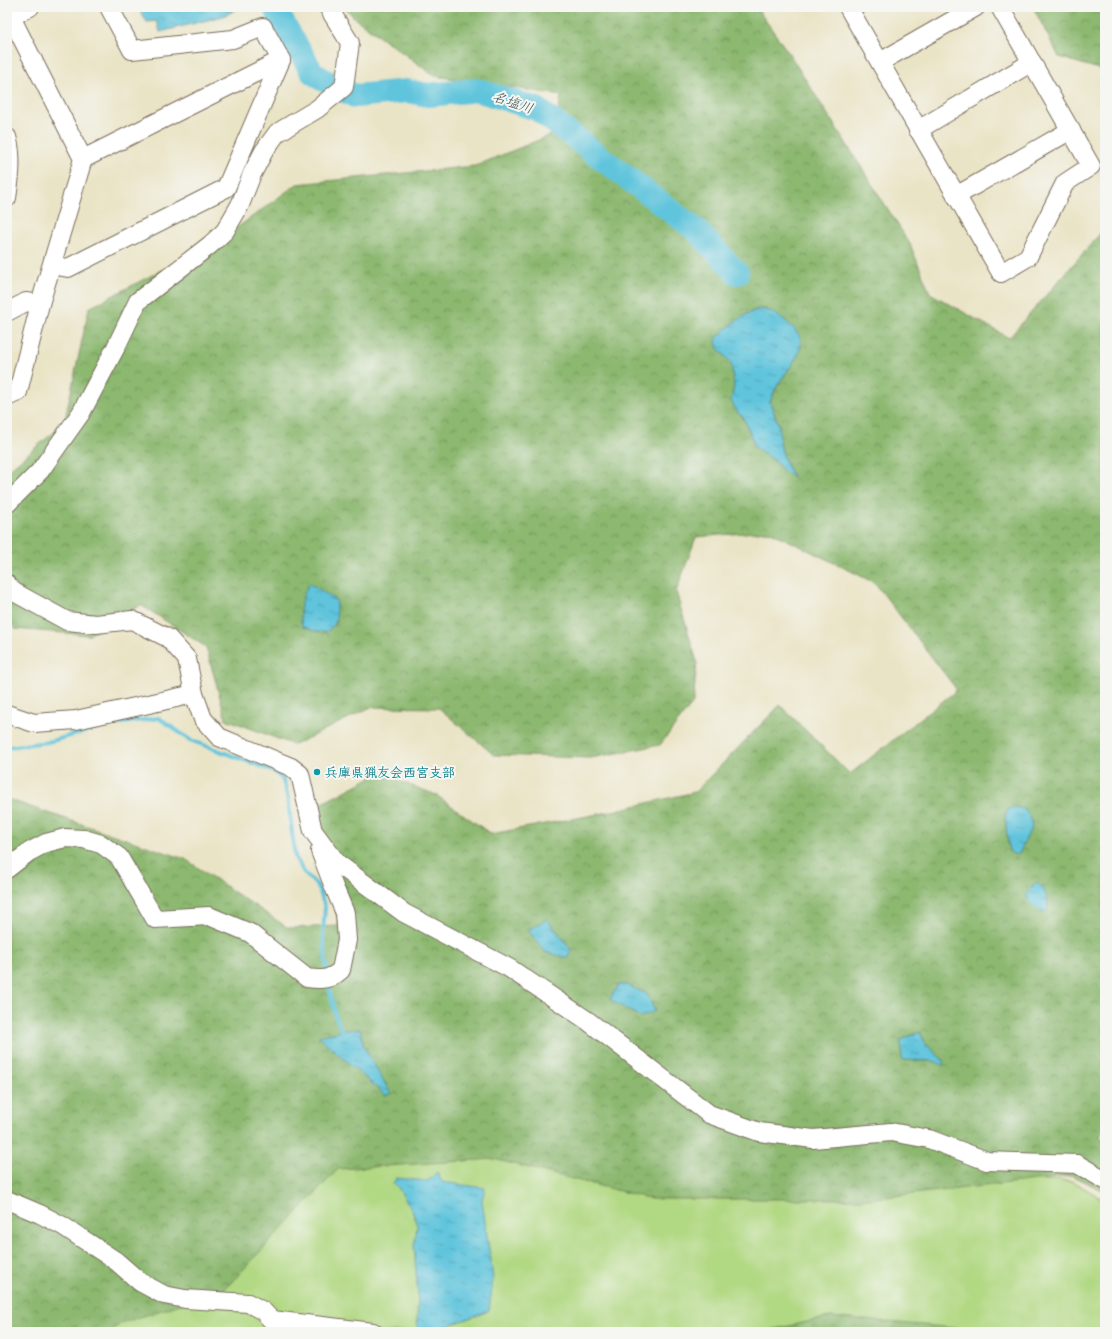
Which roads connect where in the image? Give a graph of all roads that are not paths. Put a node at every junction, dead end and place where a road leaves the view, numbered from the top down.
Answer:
1 (30, 7) edge
2 (109, 7) edge
3 (328, 7) edge
4 (848, 7) edge
5 (976, 7) edge
6 (1000, 7) edge
7 (8, 15) edge
8 (281, 60) junction
9 (880, 62) junction
10 (1032, 62) junction
11 (918, 130) junction
12 (1071, 130) junction
13 (7, 137) edge
14 (83, 159) junction
15 (956, 196) junction
16 (7, 198) edge
17 (52, 265) junction
18 (40, 304) junction
19 (7, 312) edge
20 (7, 397) edge
21 (7, 504) edge
22 (7, 584) edge
23 (194, 694) junction
24 (7, 714) edge
25 (313, 831) junction
26 (7, 869) edge
27 (1105, 1180) edge
28 (7, 1200) edge
29 (276, 1326) edge
30 (373, 1332) edge

1 - 7 street
2 - 8 street
3 - 21 street
4 - 9 street
5 - 9 street
6 - 10 street
7 - 14 street
8 - 14 street
8 - 17 street
9 - 11 street
10 - 11 street
10 - 12 street
11 - 15 street
12 - 15 street
12 - 15 street
13 - 16 street
14 - 17 street
17 - 18 street
18 - 19 street
18 - 20 street
22 - 23 street
23 - 24 street
23 - 25 street
25 - 26 street
25 - 27 street
28 - 29 street
29 - 30 street

